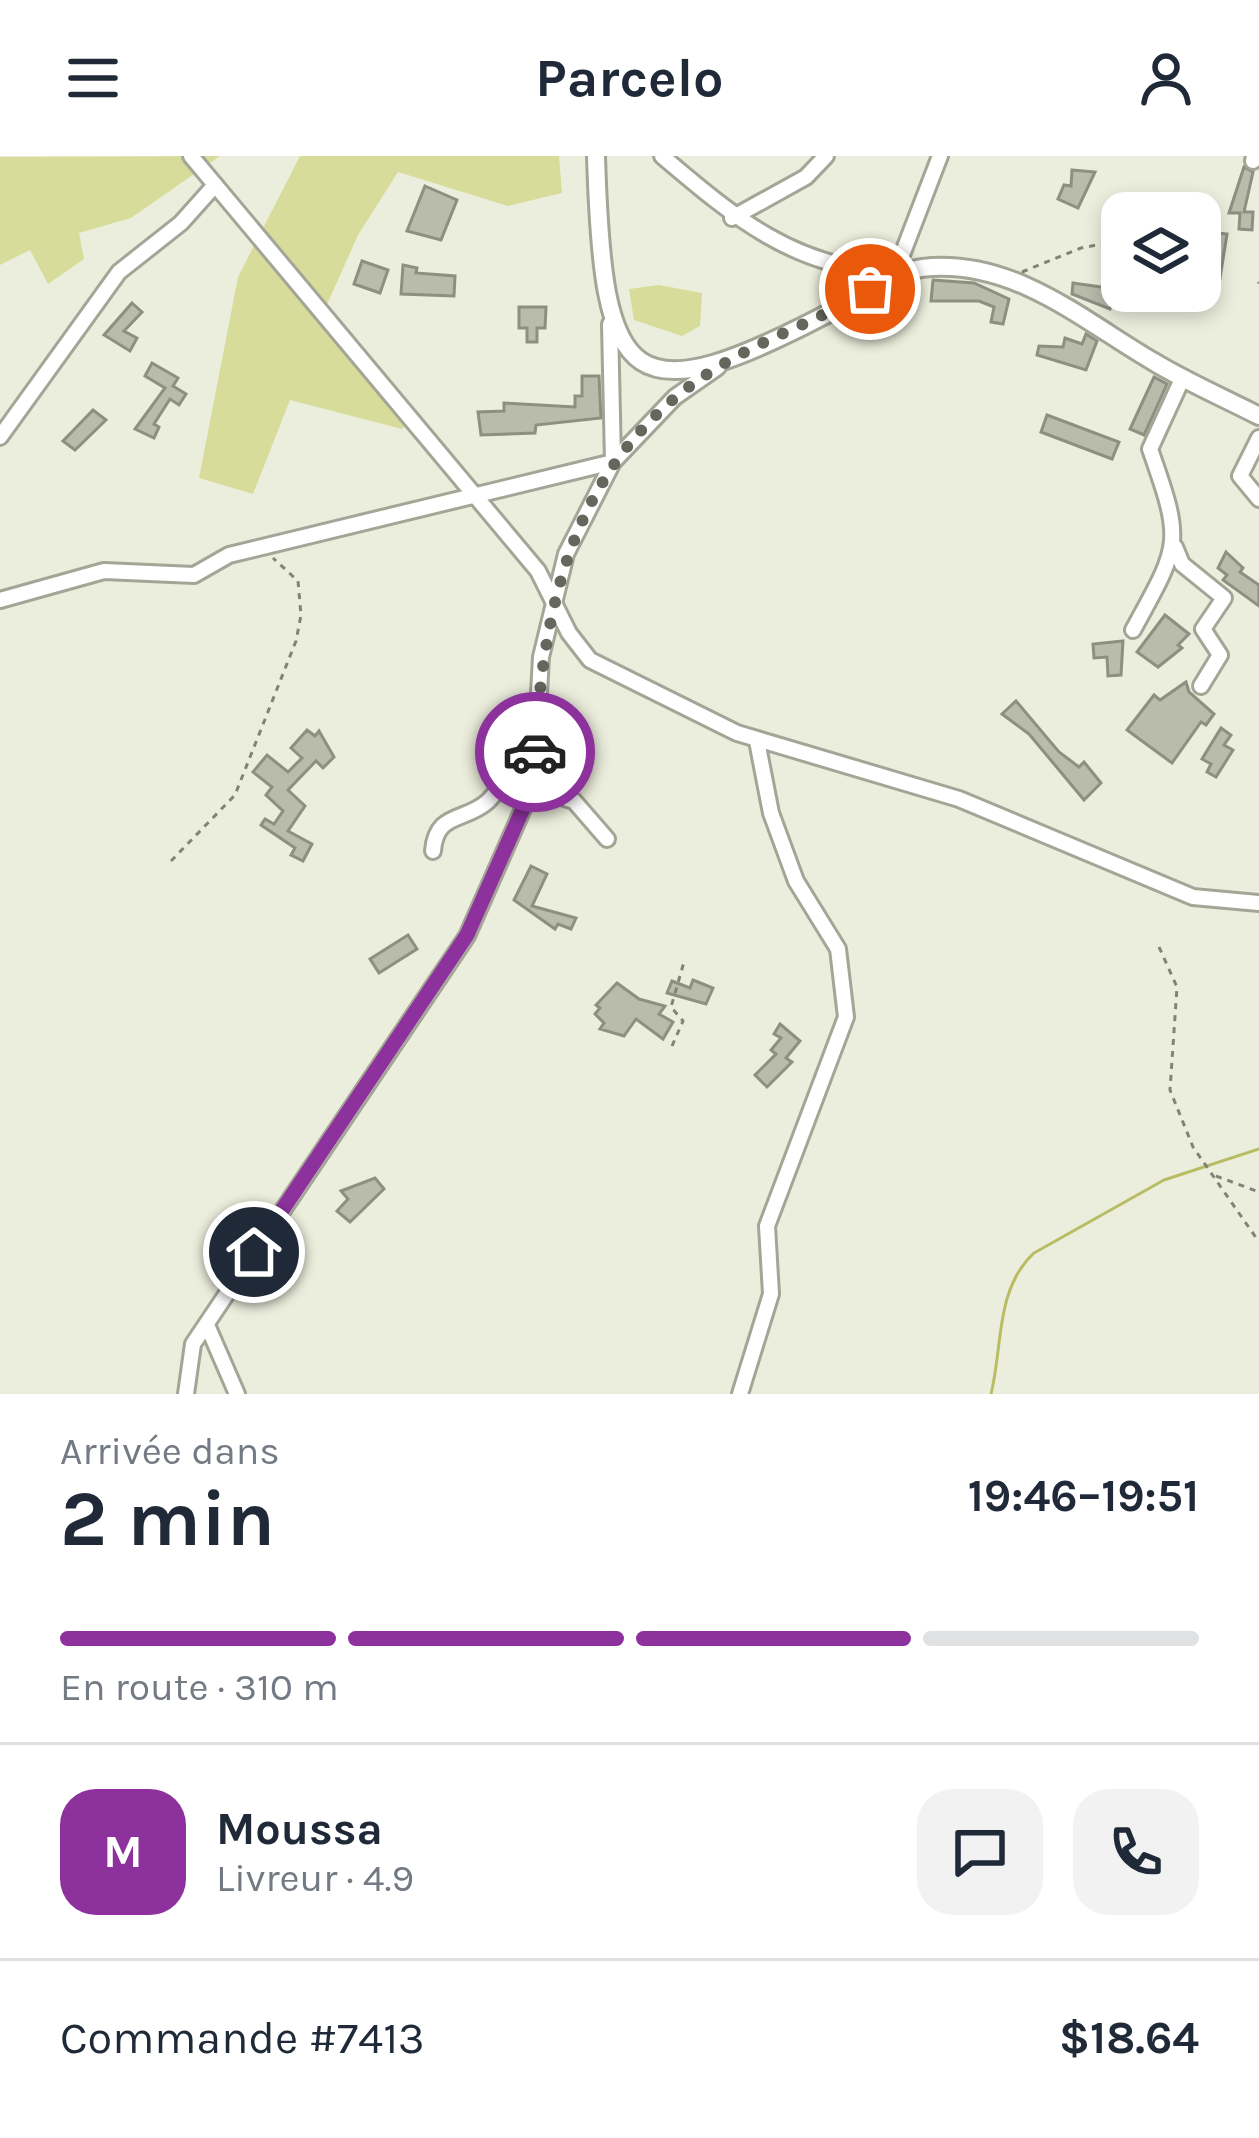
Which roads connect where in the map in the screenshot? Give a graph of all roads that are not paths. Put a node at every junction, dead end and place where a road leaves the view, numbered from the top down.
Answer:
1 (191, 156) edge
2 (596, 156) edge
3 (662, 156) edge
4 (826, 156) edge
5 (940, 156) edge
6 (215, 185) junction
7 (732, 218) junction
8 (895, 273) junction
9 (610, 324) junction
10 (718, 367) junction
11 (1183, 377) junction
12 (1259, 416) edge
13 (0, 437) edge
14 (1259, 438) edge
15 (613, 462) junction
16 (476, 497) junction
17 (1259, 499) edge
18 (1175, 548) junction
19 (554, 598) junction
20 (0, 600) edge
21 (1133, 630) dead end
22 (1201, 686) dead end
23 (757, 742) junction
24 (534, 784) junction
25 (607, 839) dead end
26 (433, 851) dead end
27 (1259, 903) edge
28 (207, 1325) junction
29 (186, 1394) edge
30 (237, 1394) edge
31 (740, 1394) edge

1 - 6 street
2 - 9 street
3 - 7 street
4 - 7 street
5 - 8 street
6 - 13 street
6 - 16 street
7 - 8 street
8 - 10 street
8 - 11 street
9 - 10 street
9 - 15 street
10 - 15 street
11 - 12 street
11 - 18 street
14 - 17 street
15 - 16 street
15 - 19 street
16 - 19 street
16 - 20 street
18 - 21 street
18 - 22 street
19 - 23 street
19 - 24 street
23 - 27 street
23 - 31 street
24 - 25 street
24 - 26 street
24 - 28 street
28 - 29 street
28 - 30 street

